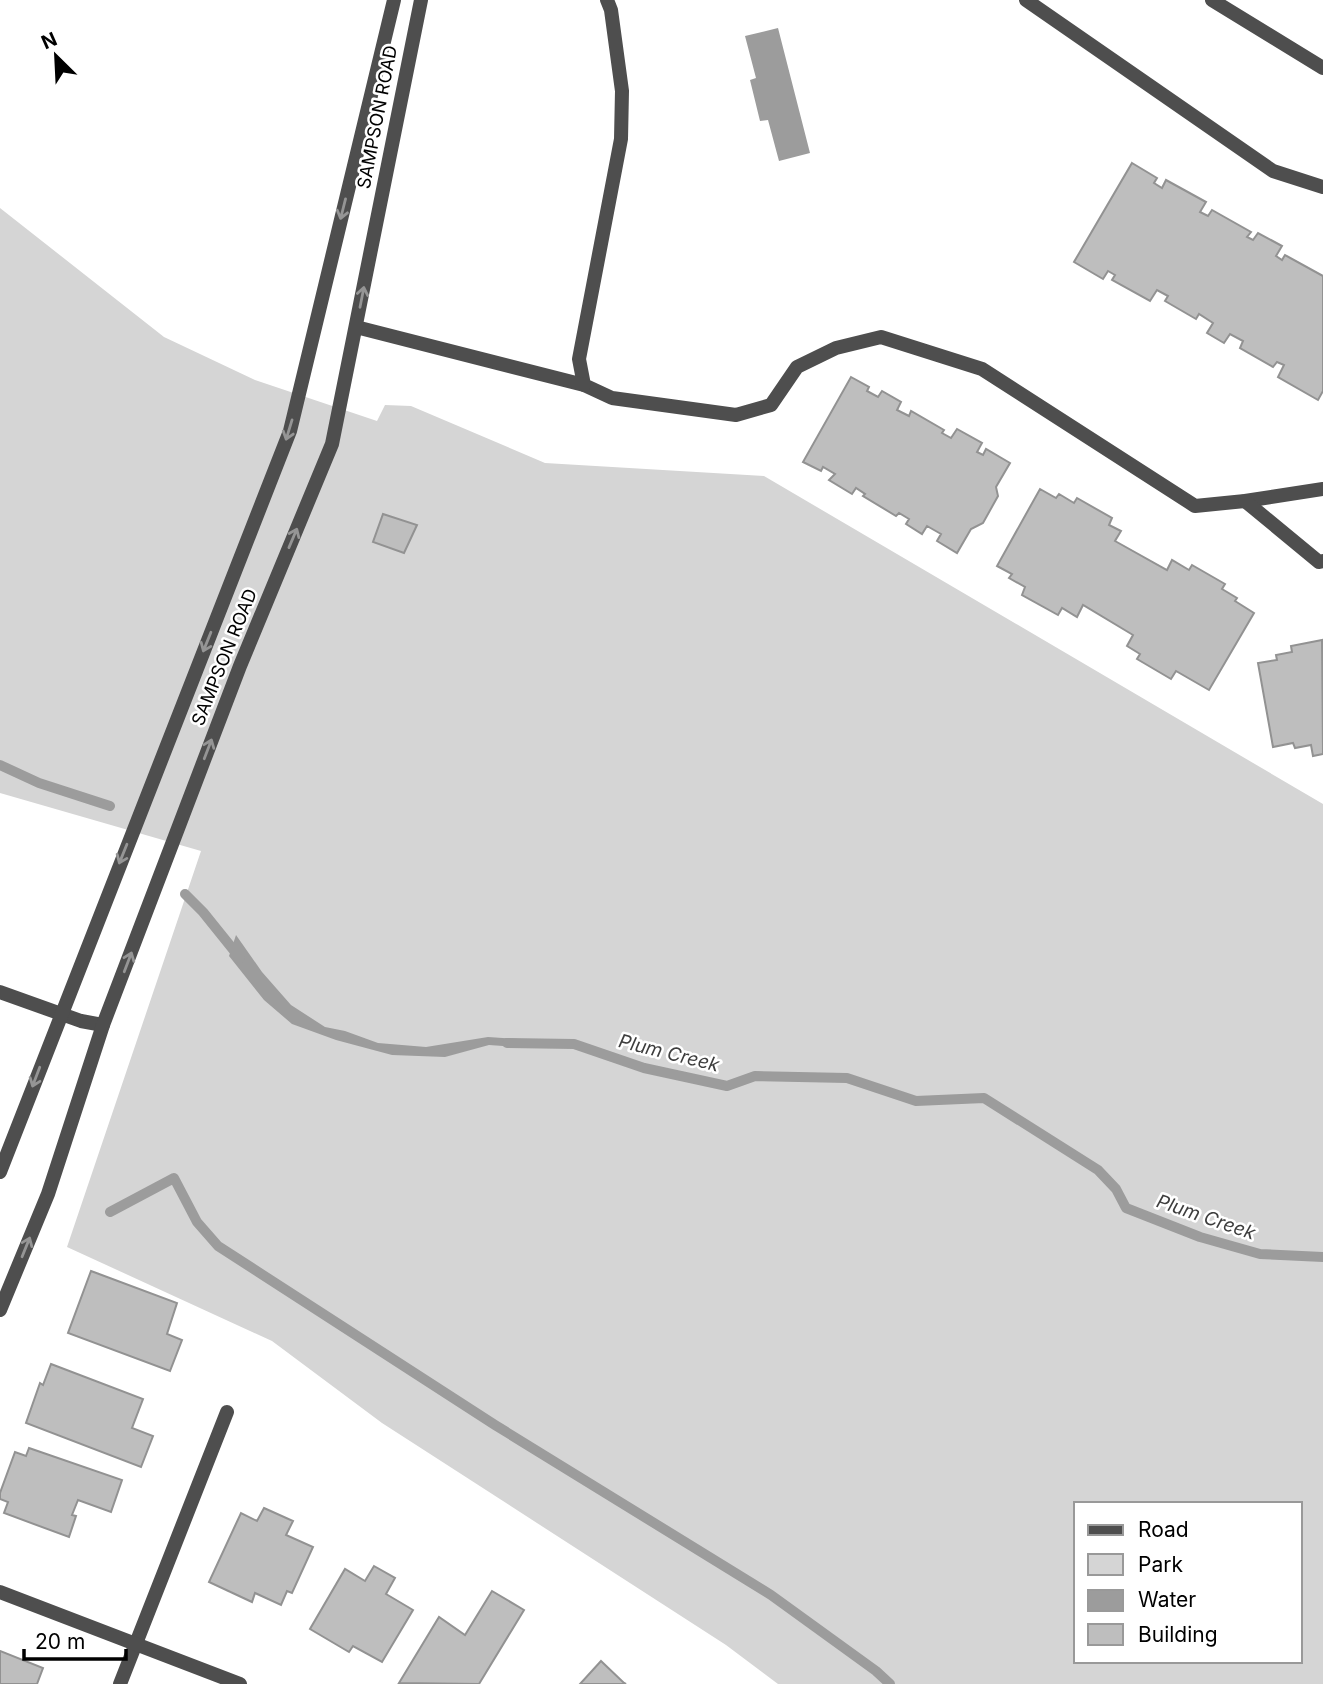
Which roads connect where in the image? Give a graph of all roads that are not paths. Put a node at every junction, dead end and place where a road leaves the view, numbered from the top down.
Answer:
1 (394, 0) edge
2 (421, 0) edge
3 (607, 0) edge
4 (1026, 0) edge
5 (1212, 0) edge
6 (1323, 68) edge
7 (1323, 187) edge
8 (356, 327) junction
9 (584, 385) junction
10 (1323, 489) edge
11 (1245, 501) junction
12 (1323, 561) edge
13 (0, 992) edge
14 (60, 1013) junction
15 (103, 1026) junction
16 (0, 1172) edge
17 (0, 1310) edge
18 (227, 1412) dead end
19 (0, 1592) edge
20 (136, 1644) junction
21 (120, 1684) edge
22 (240, 1684) edge

1 -> 14 street, SAMPSON ROAD
8 -> 2 street, SAMPSON ROAD
3 - 9 street
4 - 7 street
5 - 6 street
8 - 9 street
15 -> 8 street, SAMPSON ROAD
9 - 11 street
10 - 11 street
11 - 12 street
13 - 14 street
14 - 15 street
14 -> 16 street, SAMPSON ROAD
17 -> 15 street, SAMPSON ROAD
18 - 20 street
19 - 20 street
20 - 21 street
20 - 22 street

